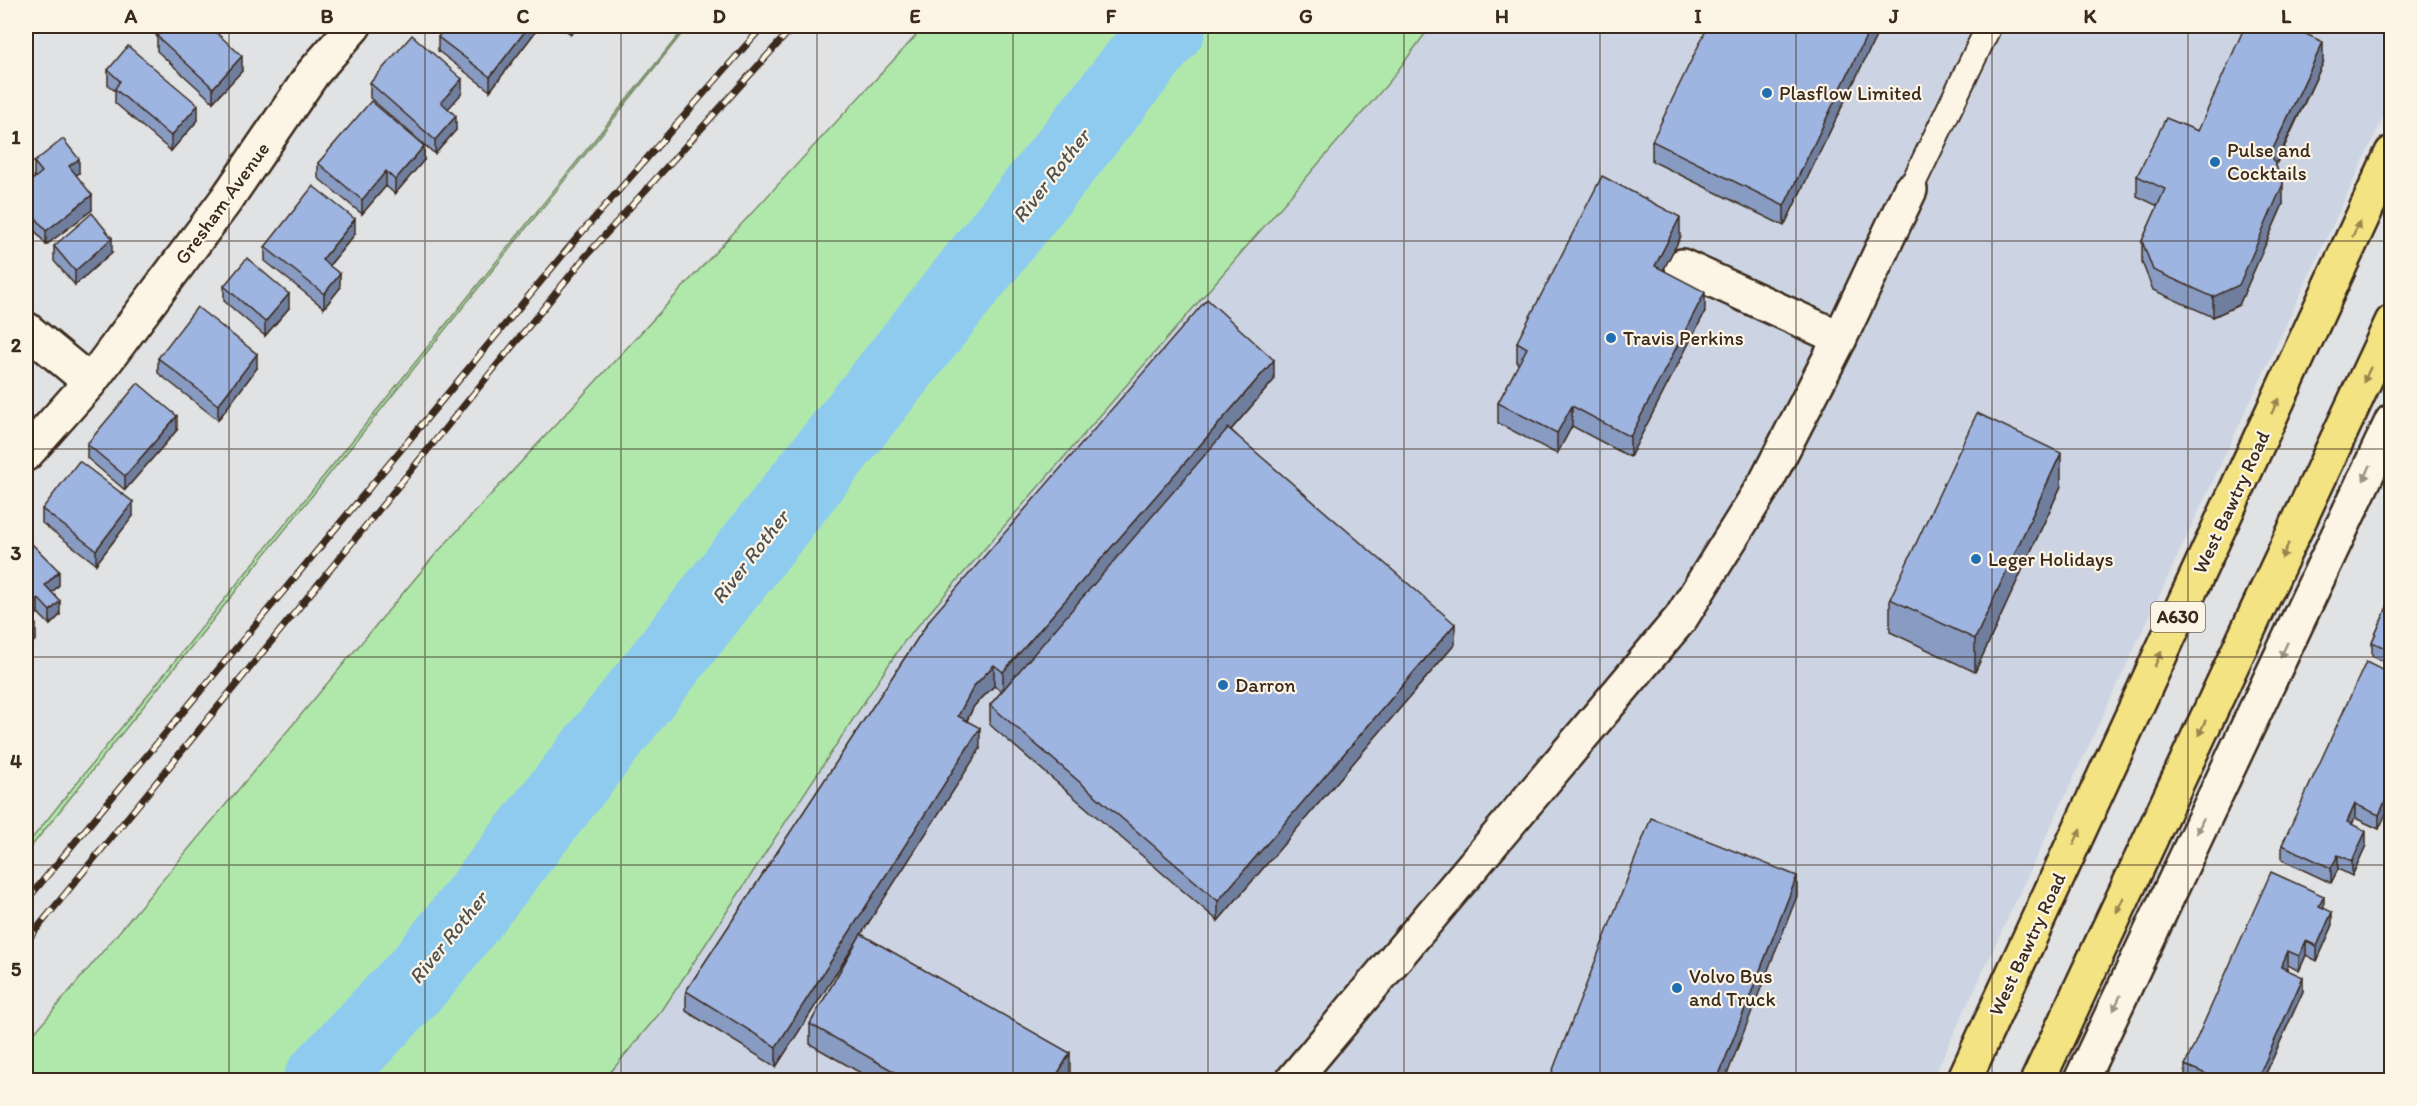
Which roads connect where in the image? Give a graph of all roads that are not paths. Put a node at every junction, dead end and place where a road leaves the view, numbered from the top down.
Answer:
1 (354, 26) edge
2 (1989, 26) edge
3 (2391, 153) edge
4 (1910, 190) joint
5 (1682, 266) dead end
6 (2391, 322) edge
7 (26, 329) edge
8 (1840, 338) junction
9 (90, 382) junction
10 (2391, 421) edge
11 (26, 453) edge
12 (1293, 1080) edge
13 (1964, 1080) edge
14 (2038, 1080) edge
15 (2081, 1080) edge

1 - 9 street, Gresham Avenue
2 - 4 lane
13 -> 3 main road, West Bawtry Road / A630
4 - 8 street
5 - 8 street
6 -> 14 main road
7 - 9 street
8 - 12 street
9 - 11 street, Gresham Avenue
10 -> 15 street

